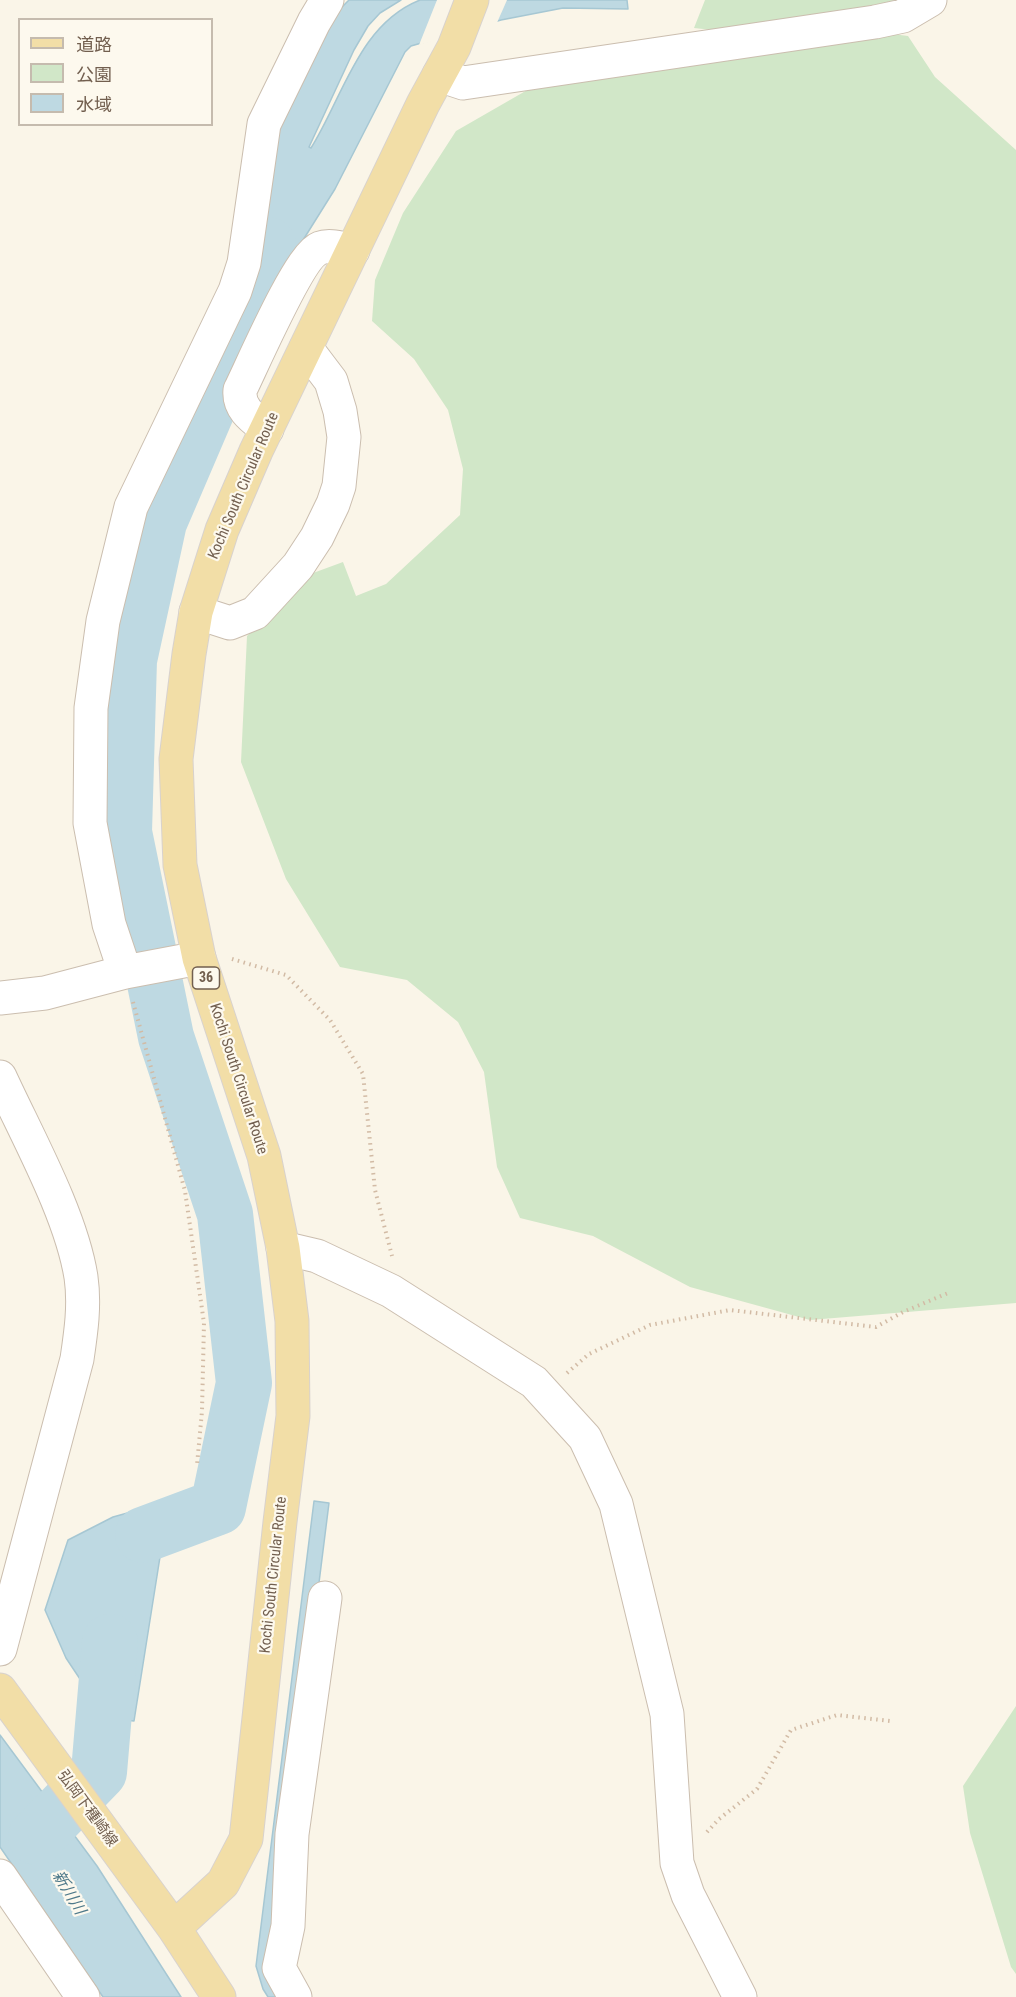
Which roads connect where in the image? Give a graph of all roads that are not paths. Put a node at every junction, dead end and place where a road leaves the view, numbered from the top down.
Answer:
1 (327, 0) edge
2 (472, 0) edge
3 (930, 0) edge
4 (447, 61) junction
5 (353, 250) junction
6 (256, 301) junction
7 (306, 348) junction
8 (267, 429) junction
9 (196, 612) junction
10 (186, 960) junction
11 (125, 972) junction
12 (0, 999) edge
13 (0, 1077) edge
14 (283, 1248) junction
15 (325, 1598) dead end
16 (0, 1649) edge
17 (0, 1690) edge
18 (0, 1876) edge
19 (174, 1928) junction
20 (83, 1997) edge
21 (219, 1997) edge
22 (295, 1997) edge
23 (740, 1997) edge

1 - 6 street
2 - 4 main road, Kochi South Circular Route / 36
3 - 4 street
4 - 5 main road, Kochi South Circular Route / 36
5 - 6 street
5 - 7 main road, Kochi South Circular Route / 36
6 - 8 street
6 - 11 street
7 - 8 main road, Kochi South Circular Route / 36
7 - 9 street
8 - 9 main road, Kochi South Circular Route / 36
9 - 10 main road, Kochi South Circular Route / 36
10 - 11 street
10 - 14 main road, Kochi South Circular Route / 36
11 - 12 street
13 - 16 street
14 - 19 main road, Kochi South Circular Route / 36
14 - 23 street
15 - 22 street
17 - 19 main road, 弘岡下種崎線
18 - 20 street
19 - 21 main road

